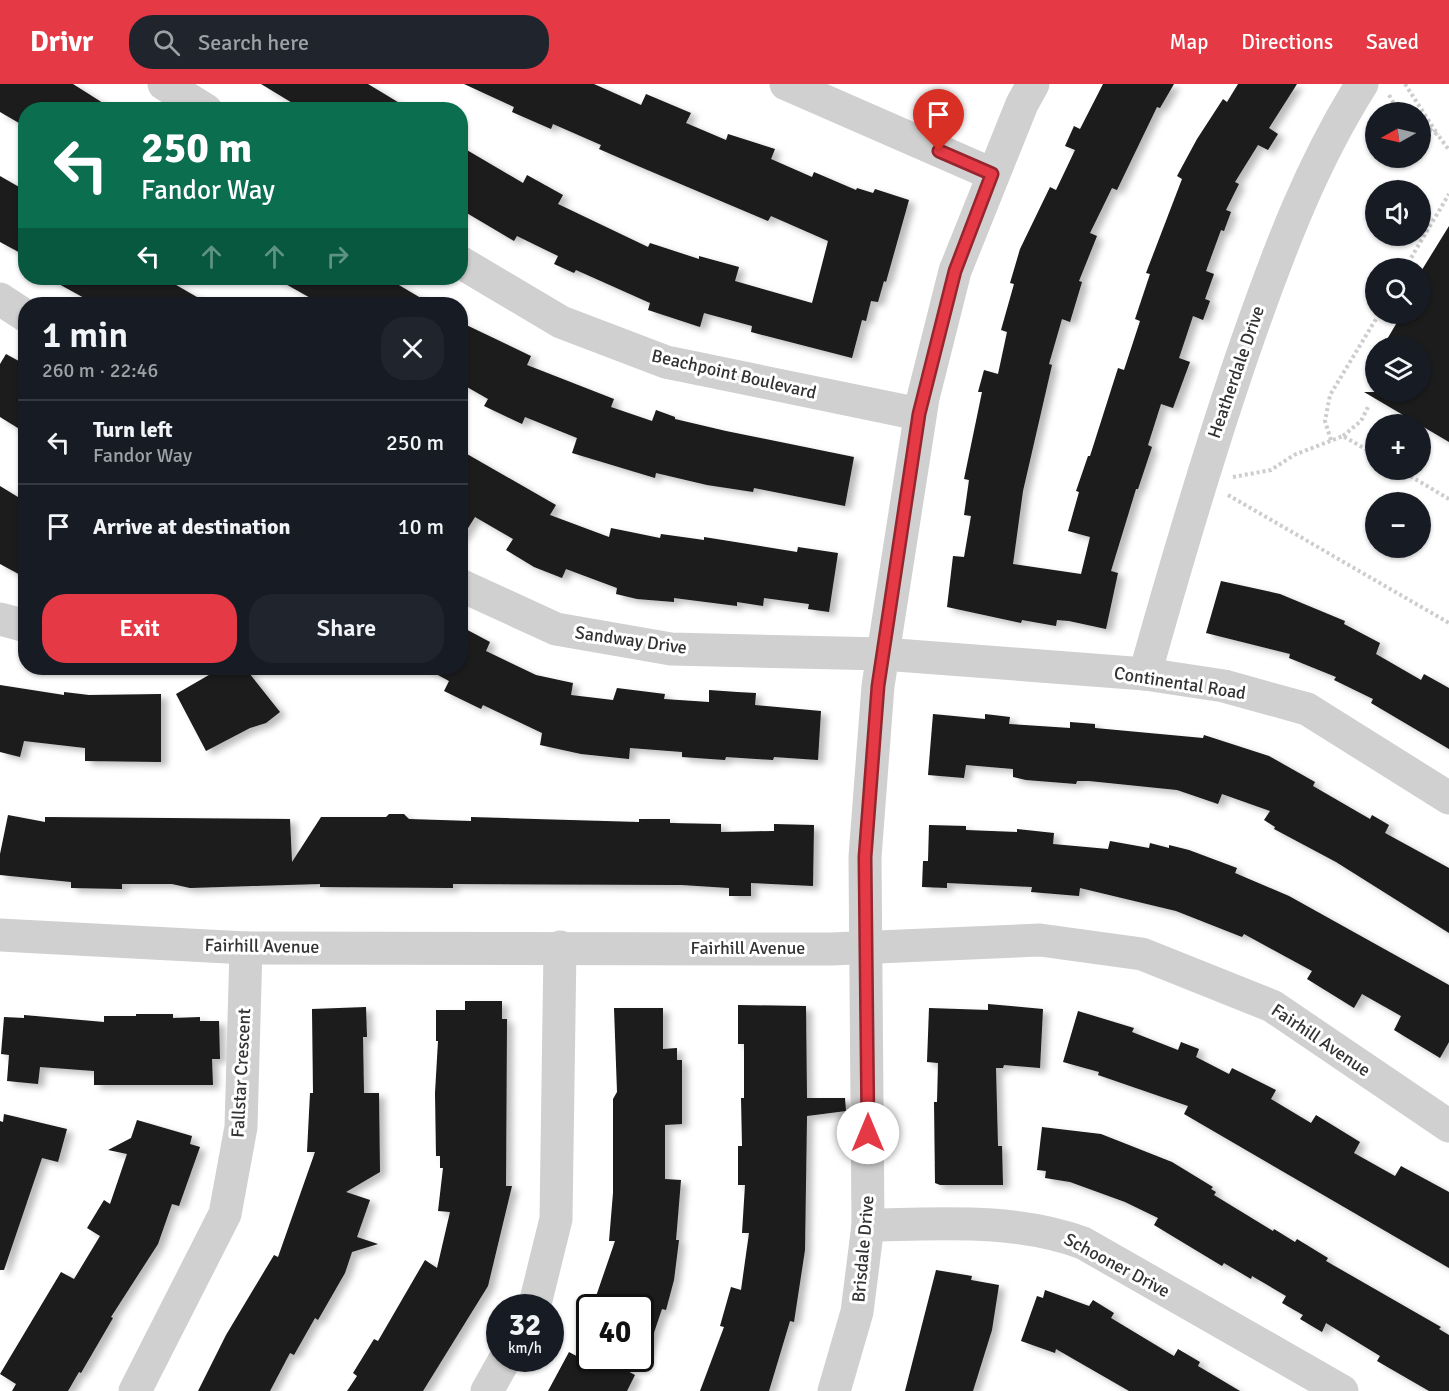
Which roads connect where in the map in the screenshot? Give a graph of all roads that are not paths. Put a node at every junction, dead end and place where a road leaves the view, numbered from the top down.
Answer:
1 (164, 84) edge
2 (786, 84) edge
3 (1033, 84) edge
4 (1375, 88) edge
5 (193, 102) edge
6 (992, 174) junction
7 (468, 267) edge
8 (0, 300) edge
9 (18, 311) edge
10 (919, 414) junction
11 (468, 589) edge
12 (0, 619) edge
13 (18, 624) edge
14 (883, 654) junction
15 (1145, 674) junction
16 (1449, 798) edge
17 (0, 935) edge
18 (561, 947) junction
19 (246, 948) junction
20 (867, 948) junction
21 (1449, 1126) edge
22 (868, 1225) junction
23 (537, 1294) edge
24 (498, 1372) edge
25 (135, 1391) edge
26 (487, 1391) edge
27 (834, 1391) edge
28 (1342, 1391) edge

1 - 5 street
2 - 6 street
3 - 6 street, Brisdale Drive
4 - 15 street, Heatherdale Drive
6 - 10 street, Brisdale Drive
7 - 10 street, Beachpoint Boulevard
8 - 9 street
10 - 14 street, Brisdale Drive
11 - 14 street, Sandway Drive
12 - 13 street
14 - 15 street, Continental Road
14 - 20 street, Brisdale Drive
15 - 16 street, Continental Road
17 - 19 street, Fairhill Avenue
18 - 19 street, Fairhill Avenue
18 - 20 street, Fairhill Avenue
18 - 23 street
19 - 25 street, Fallstar Crescent
20 - 21 street, Fairhill Avenue
20 - 22 street, Brisdale Drive
22 - 27 street, Brisdale Drive
22 - 28 street, Schooner Drive
24 - 26 street

